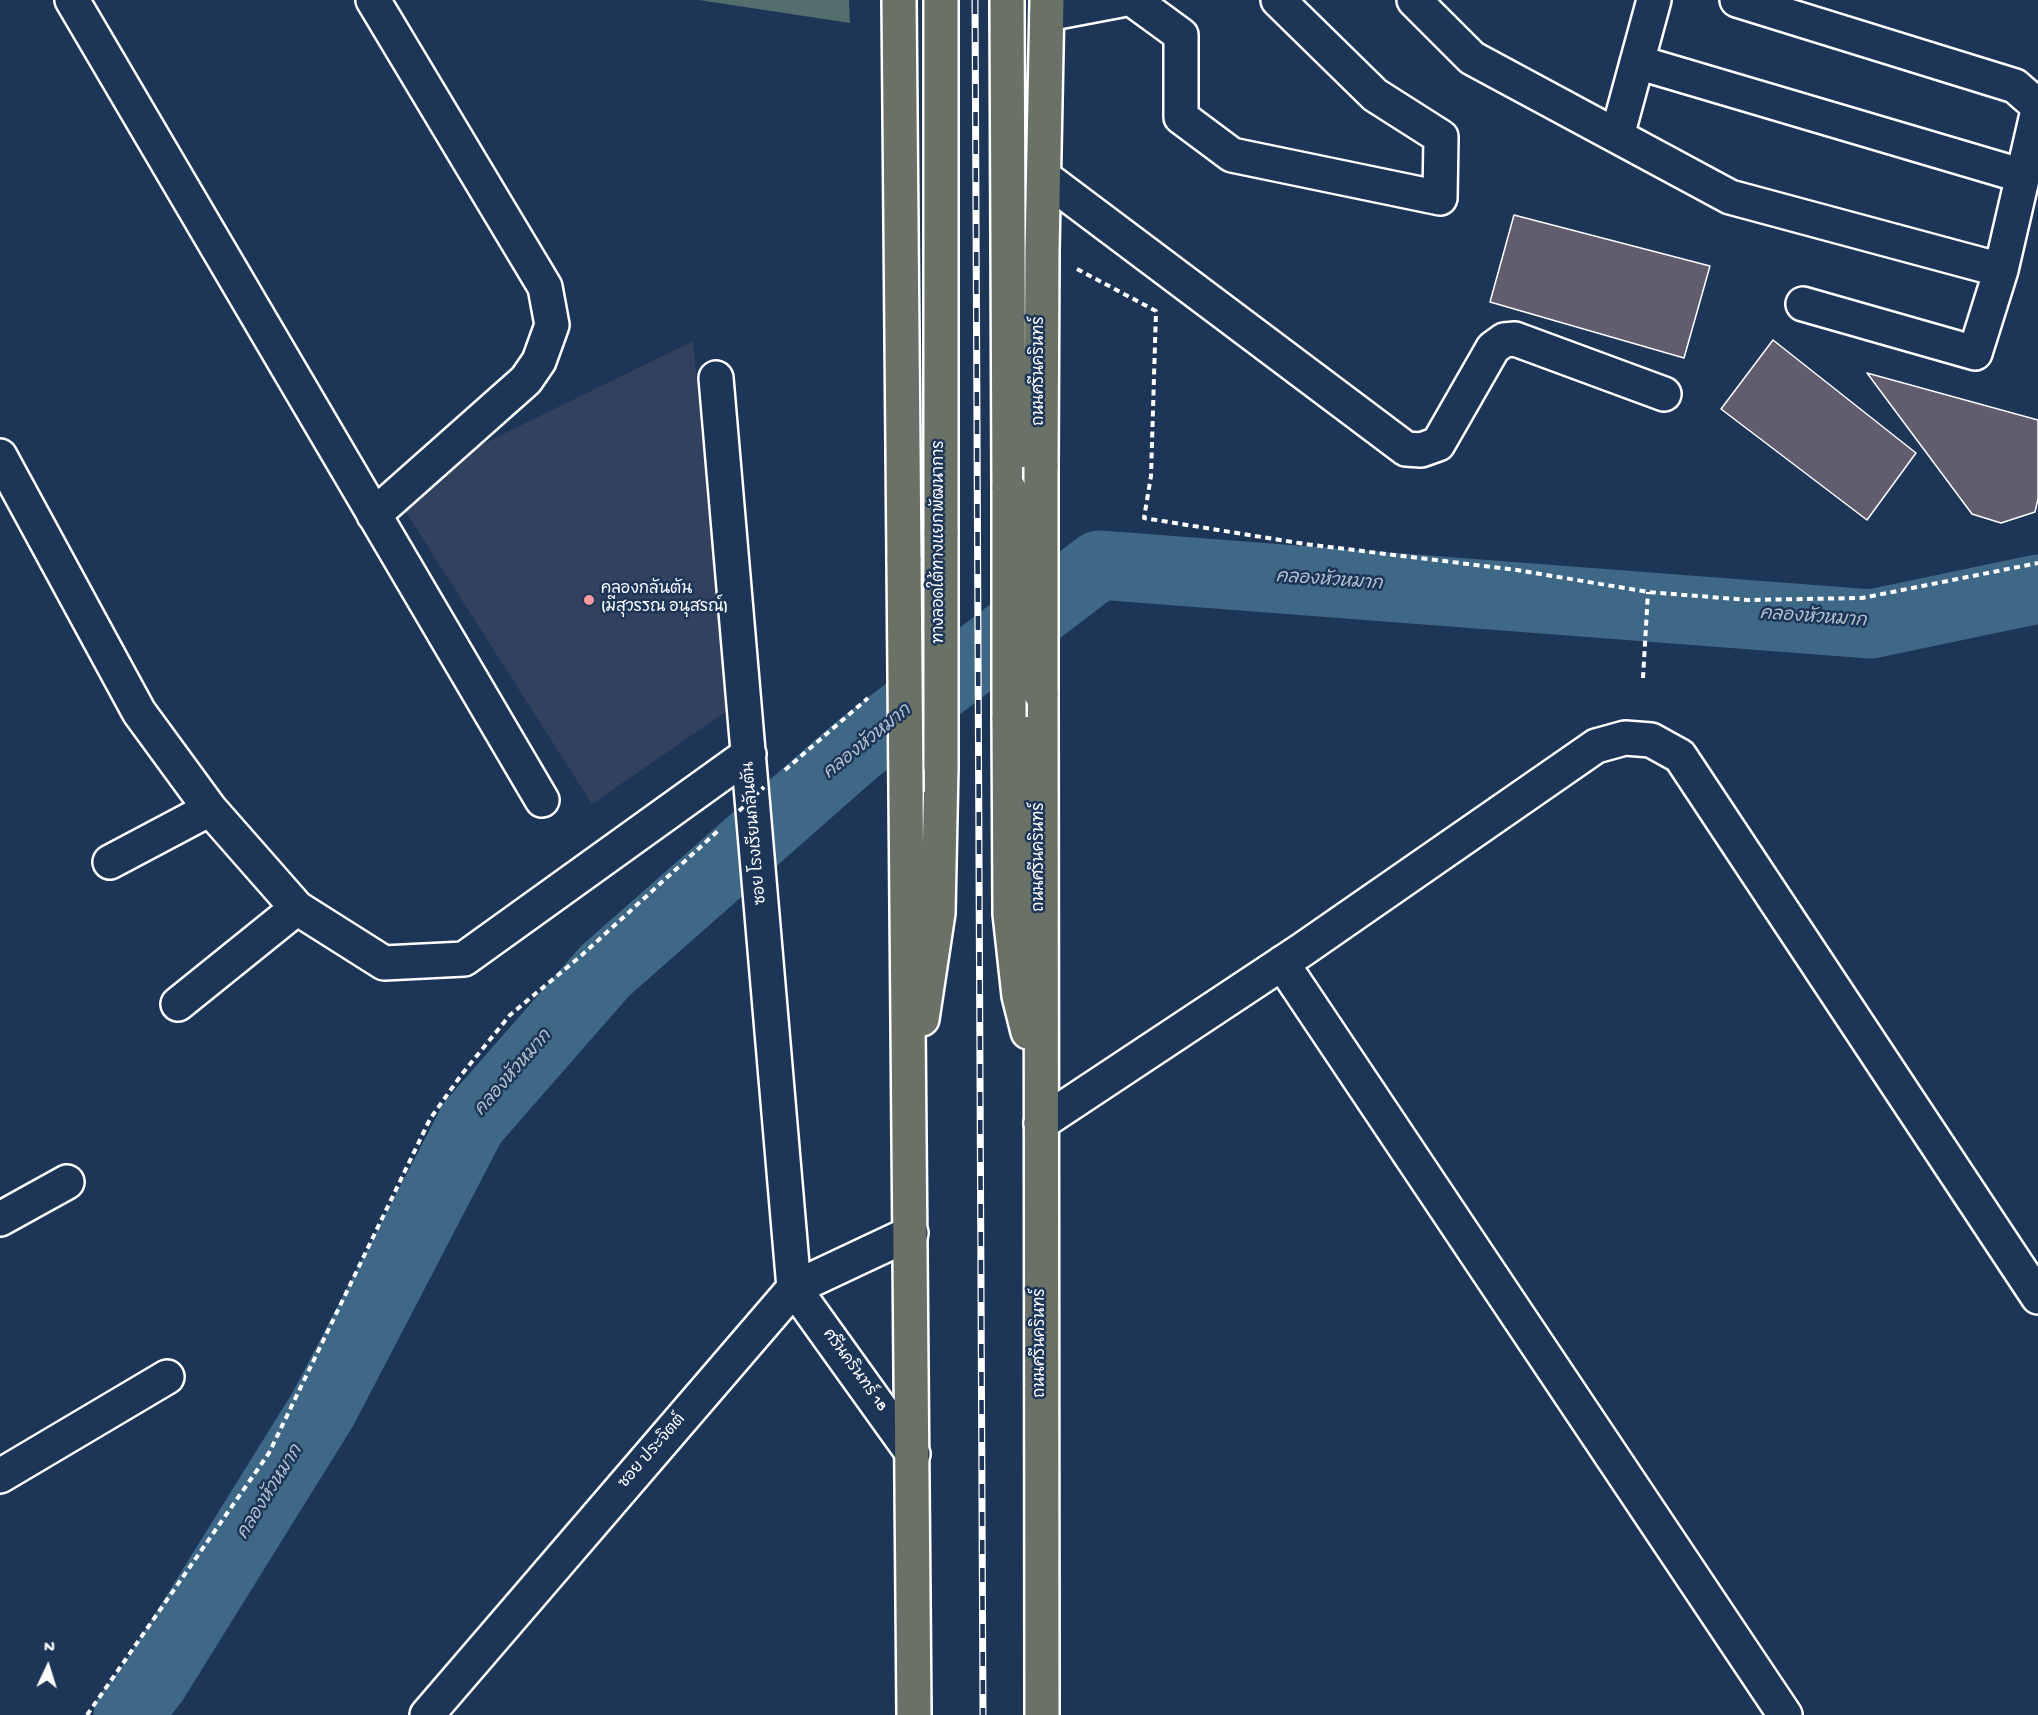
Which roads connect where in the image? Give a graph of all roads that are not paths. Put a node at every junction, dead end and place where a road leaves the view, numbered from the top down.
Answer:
1 (72, 0) edge
2 (373, 0) edge
3 (899, 0) edge
4 (941, 0) edge
5 (1007, 0) edge
6 (1122, 0) edge
7 (1133, 0) edge
8 (1278, 0) edge
9 (1414, 0) edge
10 (1654, 0) edge
11 (1737, 0) edge
12 (1047, 7) edge
13 (1637, 62) junction
14 (2038, 108) edge
15 (1617, 136) junction
16 (2023, 176) junction
17 (1044, 177) junction
18 (2001, 270) junction
19 (1803, 304) dead end
20 (716, 378) dead end
21 (1664, 394) dead end
22 (0, 456) edge
23 (374, 515) junction
24 (749, 754) junction
25 (542, 800) dead end
26 (210, 809) junction
27 (110, 862) dead end
28 (297, 908) junction
29 (1282, 963) junction
30 (178, 1004) dead end
31 (1041, 1081) junction
32 (908, 1082) junction
33 (1041, 1124) junction
34 (67, 1182) dead end
35 (0, 1219) edge
36 (911, 1233) junction
37 (794, 1287) junction
38 (2038, 1297) edge
39 (167, 1377) dead end
40 (913, 1454) junction
41 (0, 1476) edge
42 (427, 1715) edge
43 (914, 1715) edge
44 (1042, 1715) edge
45 (1785, 1715) edge

1 - 23 street
2 - 23 street
3 - 32 main road, bridge
4 - 32 main road, ทางลอดใต้ทางแยกพัฒนาการ, bridge
5 - 31 main road, bridge
6 - 12 street
7 - 8 street
9 - 15 street
10 - 13 street
11 - 14 street
12 - 17 main road, ถนนศรีนครินทร์
13 - 15 street
13 - 16 street
14 - 16 street
15 - 18 street
16 - 18 street
17 - 21 street
17 - 31 main road, ถนนศรีนครินทร์, bridge
18 - 19 street
20 - 24 street, ซอย โรงเรียนกลันตัน
22 - 26 street
23 - 25 street
24 - 28 street
24 - 37 street, ซอย โรงเรียนกลันตัน
26 - 27 street
26 - 28 street
28 - 30 street
29 - 33 street
29 - 38 street
29 - 45 street
31 - 33 main road, ถนนศรีนครินทร์
32 - 36 main road
33 - 44 main road, ถนนศรีนครินทร์
34 - 35 street
36 - 37 street, ซอย ประจิตต์
36 - 40 main road
37 - 40 street, ศรีนครินทร์ 18
37 - 42 street, ซอย ประจิตต์
39 - 41 street
40 - 43 main road

